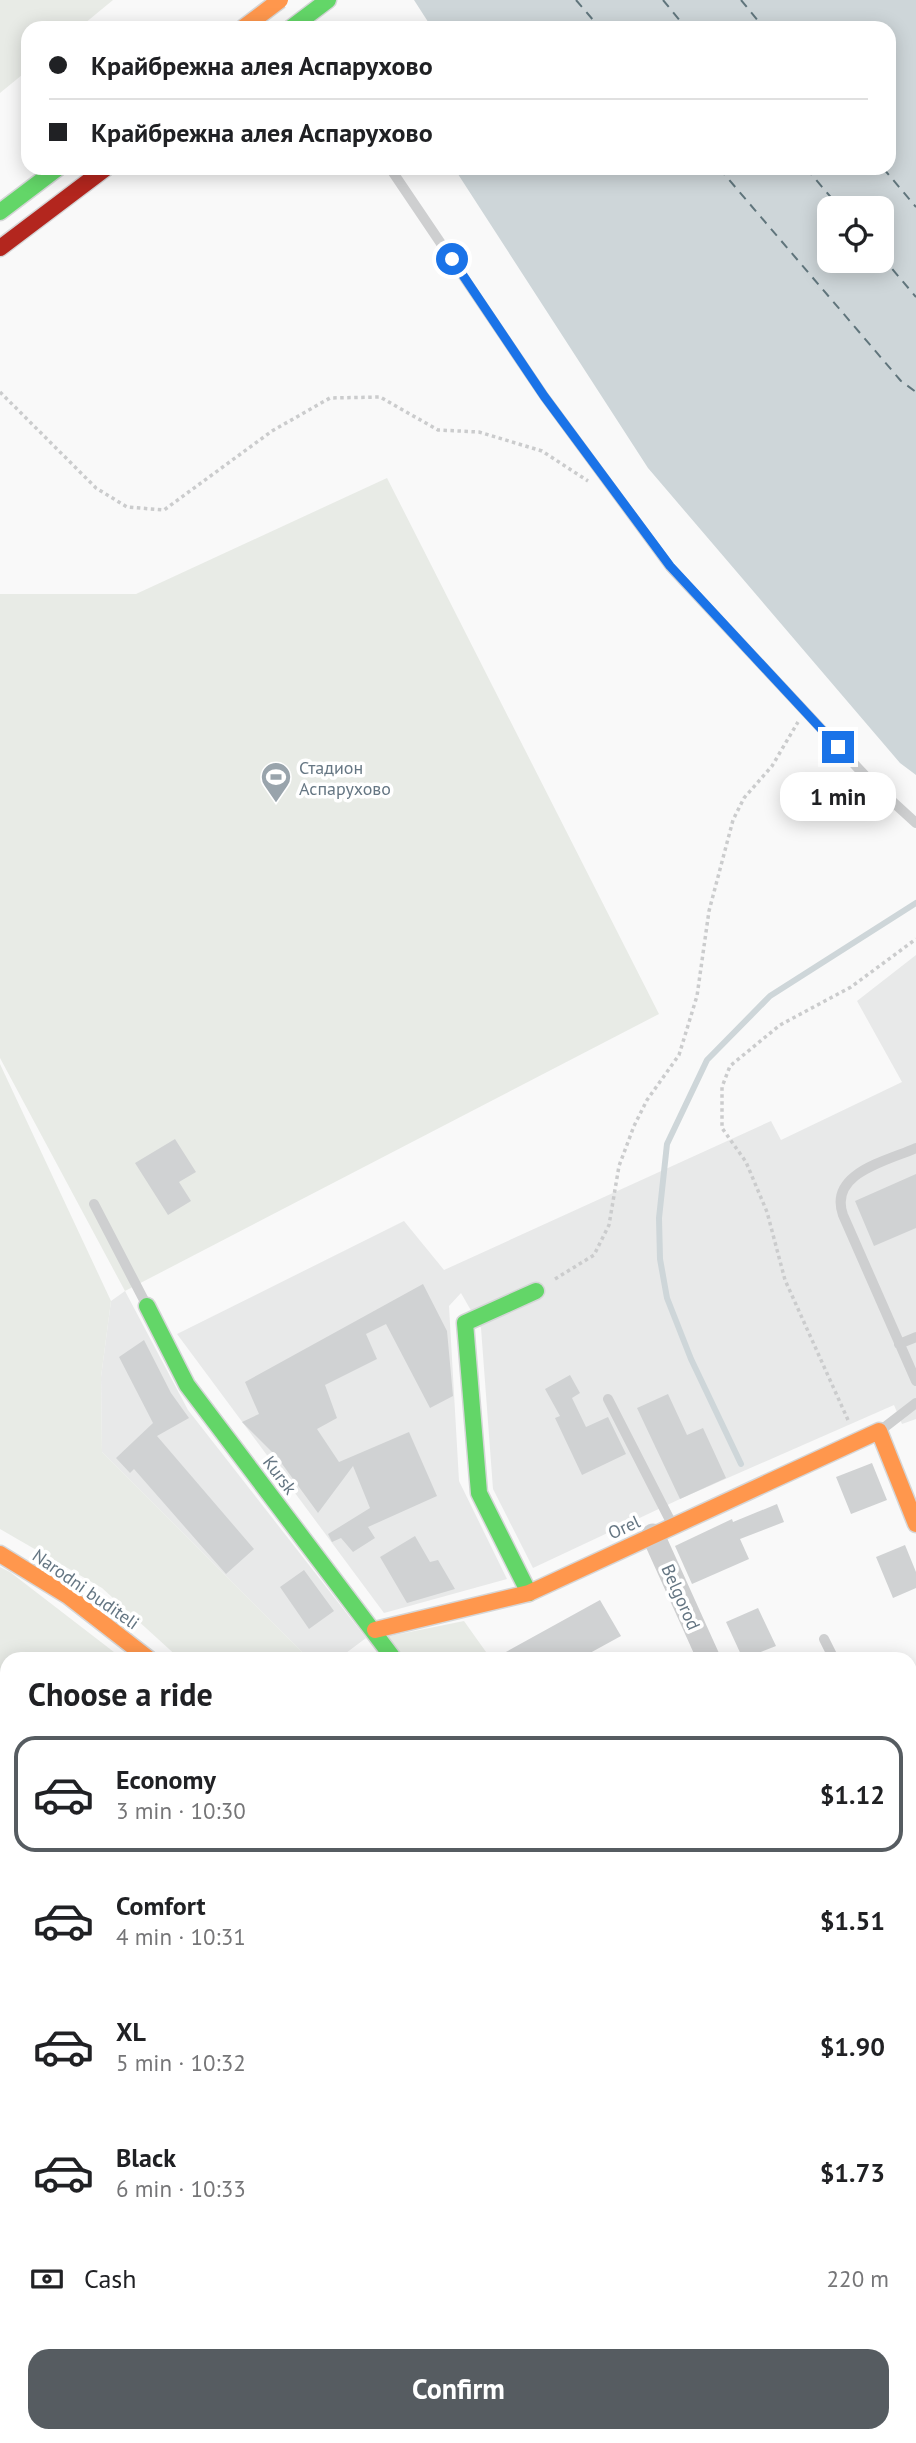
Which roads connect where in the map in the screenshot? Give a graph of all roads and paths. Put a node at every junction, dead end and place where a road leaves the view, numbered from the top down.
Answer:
1 (261, 0) edge
2 (280, 0) edge
3 (328, 0) edge
4 (275, 19) dead end
5 (252, 21) edge
6 (300, 21) edge
7 (49, 175) edge
8 (97, 175) edge
9 (395, 175) edge
10 (0, 212) edge
11 (0, 248) edge
12 (0, 392) edge
13 (594, 486) dead end
14 (804, 711) junction
15 (916, 823) edge
16 (916, 939) edge
17 (916, 1148) edge
18 (94, 1204) dead end
19 (536, 1291) joint
20 (147, 1307) joint
21 (916, 1337) edge
22 (899, 1344) junction
23 (916, 1381) edge
24 (608, 1399) dead end
25 (916, 1403) edge
26 (879, 1431) junction
27 (858, 1441) junction
28 (916, 1524) edge
29 (663, 1530) junction
30 (0, 1554) edge
31 (529, 1592) junction
32 (375, 1630) junction
33 (824, 1639) dead end
34 (138, 1652) edge
35 (389, 1652) edge
36 (707, 1652) edge
37 (830, 1652) edge

1 - 4 lane
2 - 5 main road, bridge
3 - 6 main road
7 - 10 main road
8 - 11 main road
9 - 14 lane
12 - 13 path
14 - 15 lane
14 - 19 path
16 - 27 path
17 - 22 lane
18 - 20 lane
19 - 31 main road
20 - 32 main road, Kursk
21 - 22 lane
22 - 23 lane
24 - 29 lane
25 - 26 lane
26 - 27 main road, Orel
26 - 28 main road
27 - 29 main road, Orel
29 - 31 main road, Orel
29 - 36 street, Belgorod
30 - 34 main road, Narodni buditeli
31 - 32 main road, Orel
32 - 35 main road, Kursk
33 - 37 lane

